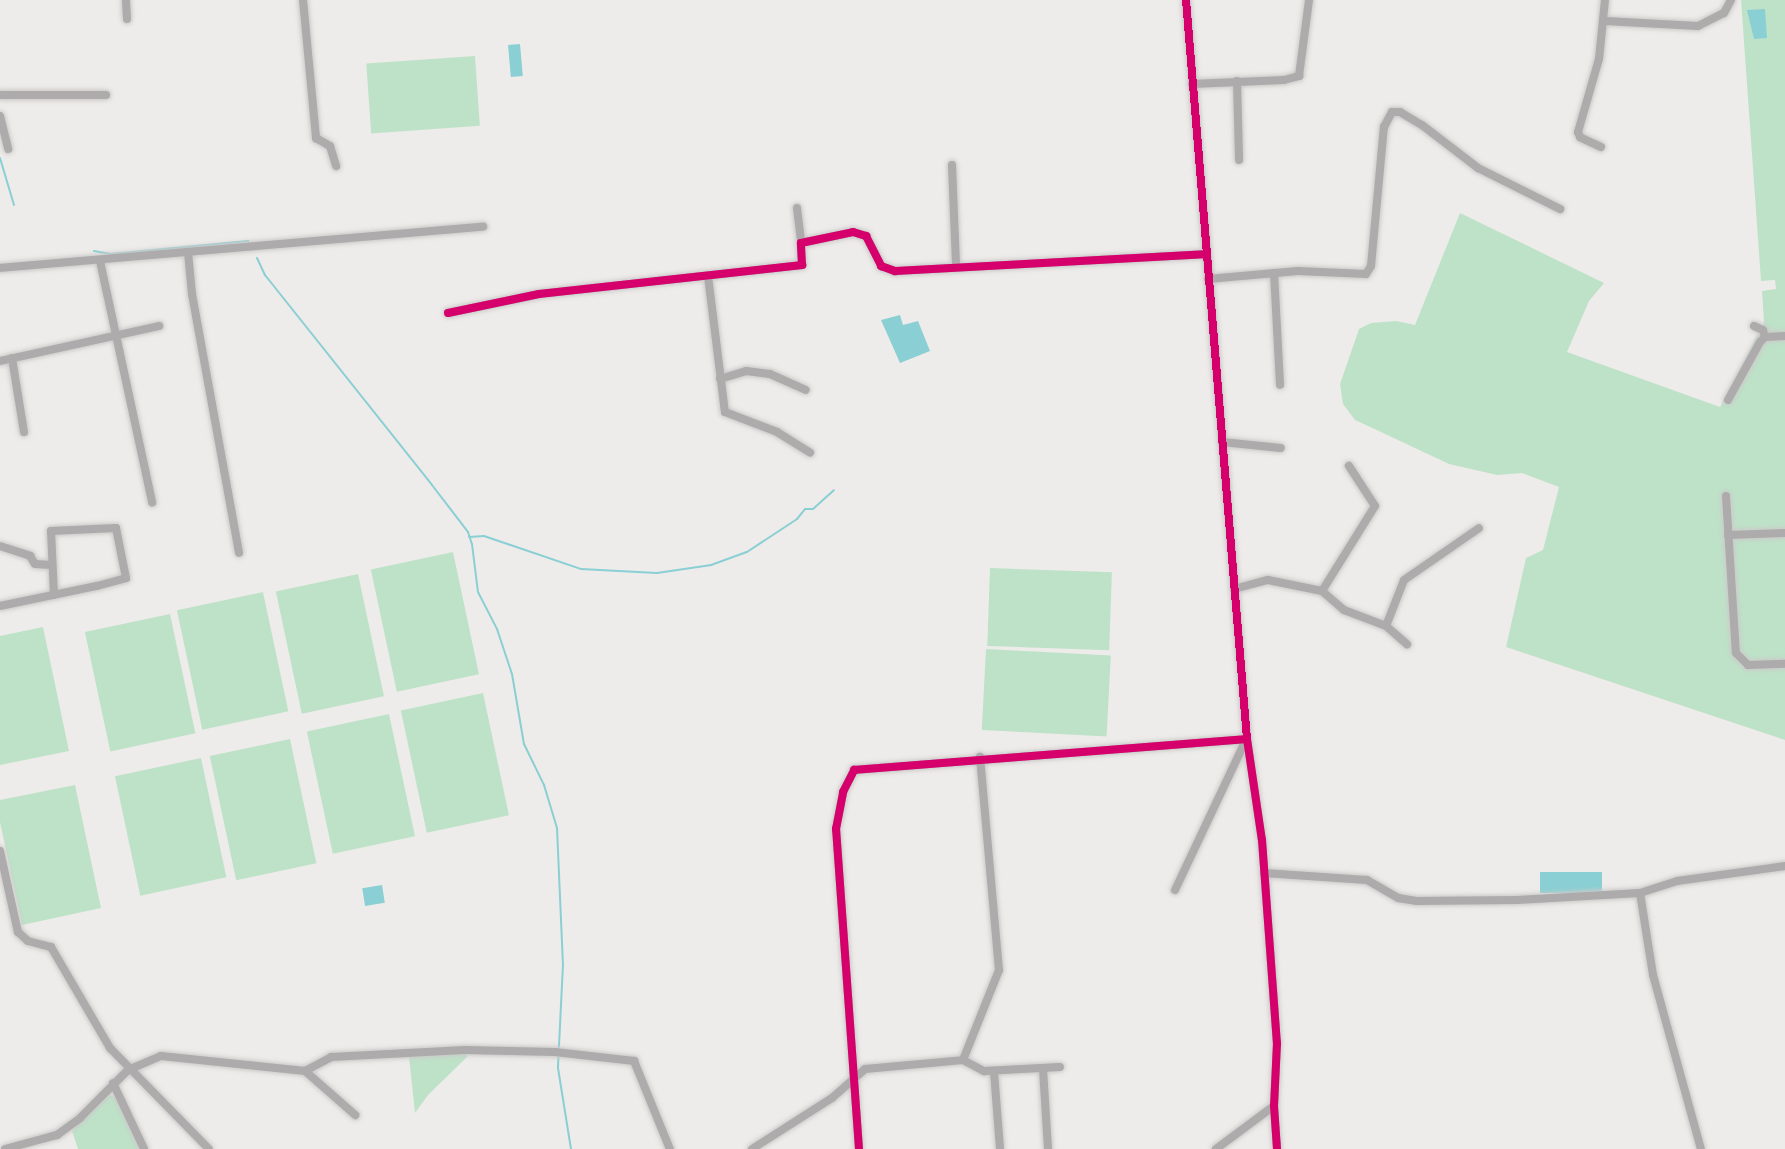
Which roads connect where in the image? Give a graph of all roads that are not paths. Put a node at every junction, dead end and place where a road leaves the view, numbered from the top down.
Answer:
1 (126, 0) edge
2 (303, 0) edge
3 (1186, 0) edge
4 (1309, 0) edge
5 (1605, 0) edge
6 (1731, 0) edge
7 (127, 19) dead end
8 (1605, 21) junction
9 (1237, 81) junction
10 (1192, 84) junction
11 (0, 95) edge
12 (106, 95) dead end
13 (0, 116) edge
14 (1601, 147) dead end
15 (8, 149) dead end
16 (1239, 160) dead end
17 (952, 165) dead end
18 (336, 166) dead end
19 (797, 208) dead end
20 (1560, 209) dead end
21 (483, 228) dead end
22 (801, 243) junction
23 (189, 252) junction
24 (1205, 254) junction
25 (100, 261) junction
26 (956, 266) junction
27 (0, 268) edge
28 (1274, 273) junction
29 (708, 276) junction
30 (1208, 279) junction
31 (448, 313) dead end
32 (159, 326) dead end
33 (1754, 326) dead end
34 (114, 335) junction
35 (1785, 336) edge
36 (1765, 337) junction
37 (12, 358) junction
38 (0, 361) edge
39 (720, 379) junction
40 (1280, 385) dead end
41 (806, 390) dead end
42 (1728, 400) dead end
43 (24, 432) dead end
44 (1222, 442) junction
45 (1281, 448) dead end
46 (810, 453) dead end
47 (1349, 466) dead end
48 (1726, 496) dead end
49 (152, 502) dead end
50 (1479, 528) dead end
51 (1785, 533) edge
52 (1728, 535) junction
53 (0, 546) edge
54 (239, 553) dead end
55 (52, 565) junction
56 (1234, 589) junction
57 (1322, 591) junction
58 (54, 595) junction
59 (0, 606) edge
60 (1386, 626) junction
61 (1407, 644) dead end
62 (1785, 664) edge
63 (1247, 739) junction
64 (980, 757) junction
65 (0, 851) edge
66 (1785, 866) edge
67 (1264, 873) junction
68 (1175, 890) dead end
69 (1640, 893) junction
70 (963, 1060) junction
71 (1060, 1067) dead end
72 (1043, 1069) junction
73 (128, 1070) junction
74 (305, 1071) junction
75 (994, 1072) junction
76 (855, 1075) junction
77 (113, 1083) junction
78 (1274, 1106) junction
79 (355, 1115) dead end
80 (4, 1149) edge
81 (144, 1149) edge
82 (209, 1149) edge
83 (670, 1149) edge
84 (752, 1149) edge
85 (859, 1149) edge
86 (1000, 1149) edge
87 (1048, 1149) edge
88 (1216, 1149) edge
89 (1277, 1149) edge
90 (1701, 1149) edge

1 - 7 street
2 - 18 street
3 - 10 street
4 - 9 street
5 - 8 street
6 - 8 street
8 - 14 street
9 - 10 street
9 - 16 street
10 - 24 street
11 - 12 street
13 - 15 street
17 - 26 street
19 - 22 street
20 - 28 street
21 - 23 street
22 - 26 street
22 - 29 street
23 - 25 street
23 - 54 street
24 - 26 street
24 - 30 street
25 - 27 street
25 - 34 street
28 - 30 street
28 - 40 street
29 - 31 street
29 - 39 street
30 - 44 street
32 - 34 street
33 - 36 street
34 - 37 street
34 - 49 street
35 - 36 street
36 - 42 street
37 - 38 street
37 - 43 street
39 - 41 street
39 - 46 street
44 - 45 street
44 - 56 street
47 - 57 street
48 - 52 street
50 - 60 street
51 - 52 street
52 - 62 street
53 - 55 street
55 - 58 street
55 - 58 street
56 - 57 street
56 - 63 street
57 - 60 street
58 - 59 street
60 - 61 street
63 - 64 street
63 - 67 street
63 - 68 street
64 - 70 street
64 - 76 street
65 - 73 street
66 - 69 street
67 - 69 street
67 - 78 street
69 - 90 street
70 - 75 street
70 - 76 street
71 - 72 street
72 - 75 street
72 - 87 street
73 - 74 street
73 - 77 street
73 - 82 street
74 - 79 street
74 - 83 street
75 - 86 street
76 - 84 street
76 - 85 street
77 - 80 street
77 - 81 street
78 - 88 street
78 - 89 street

